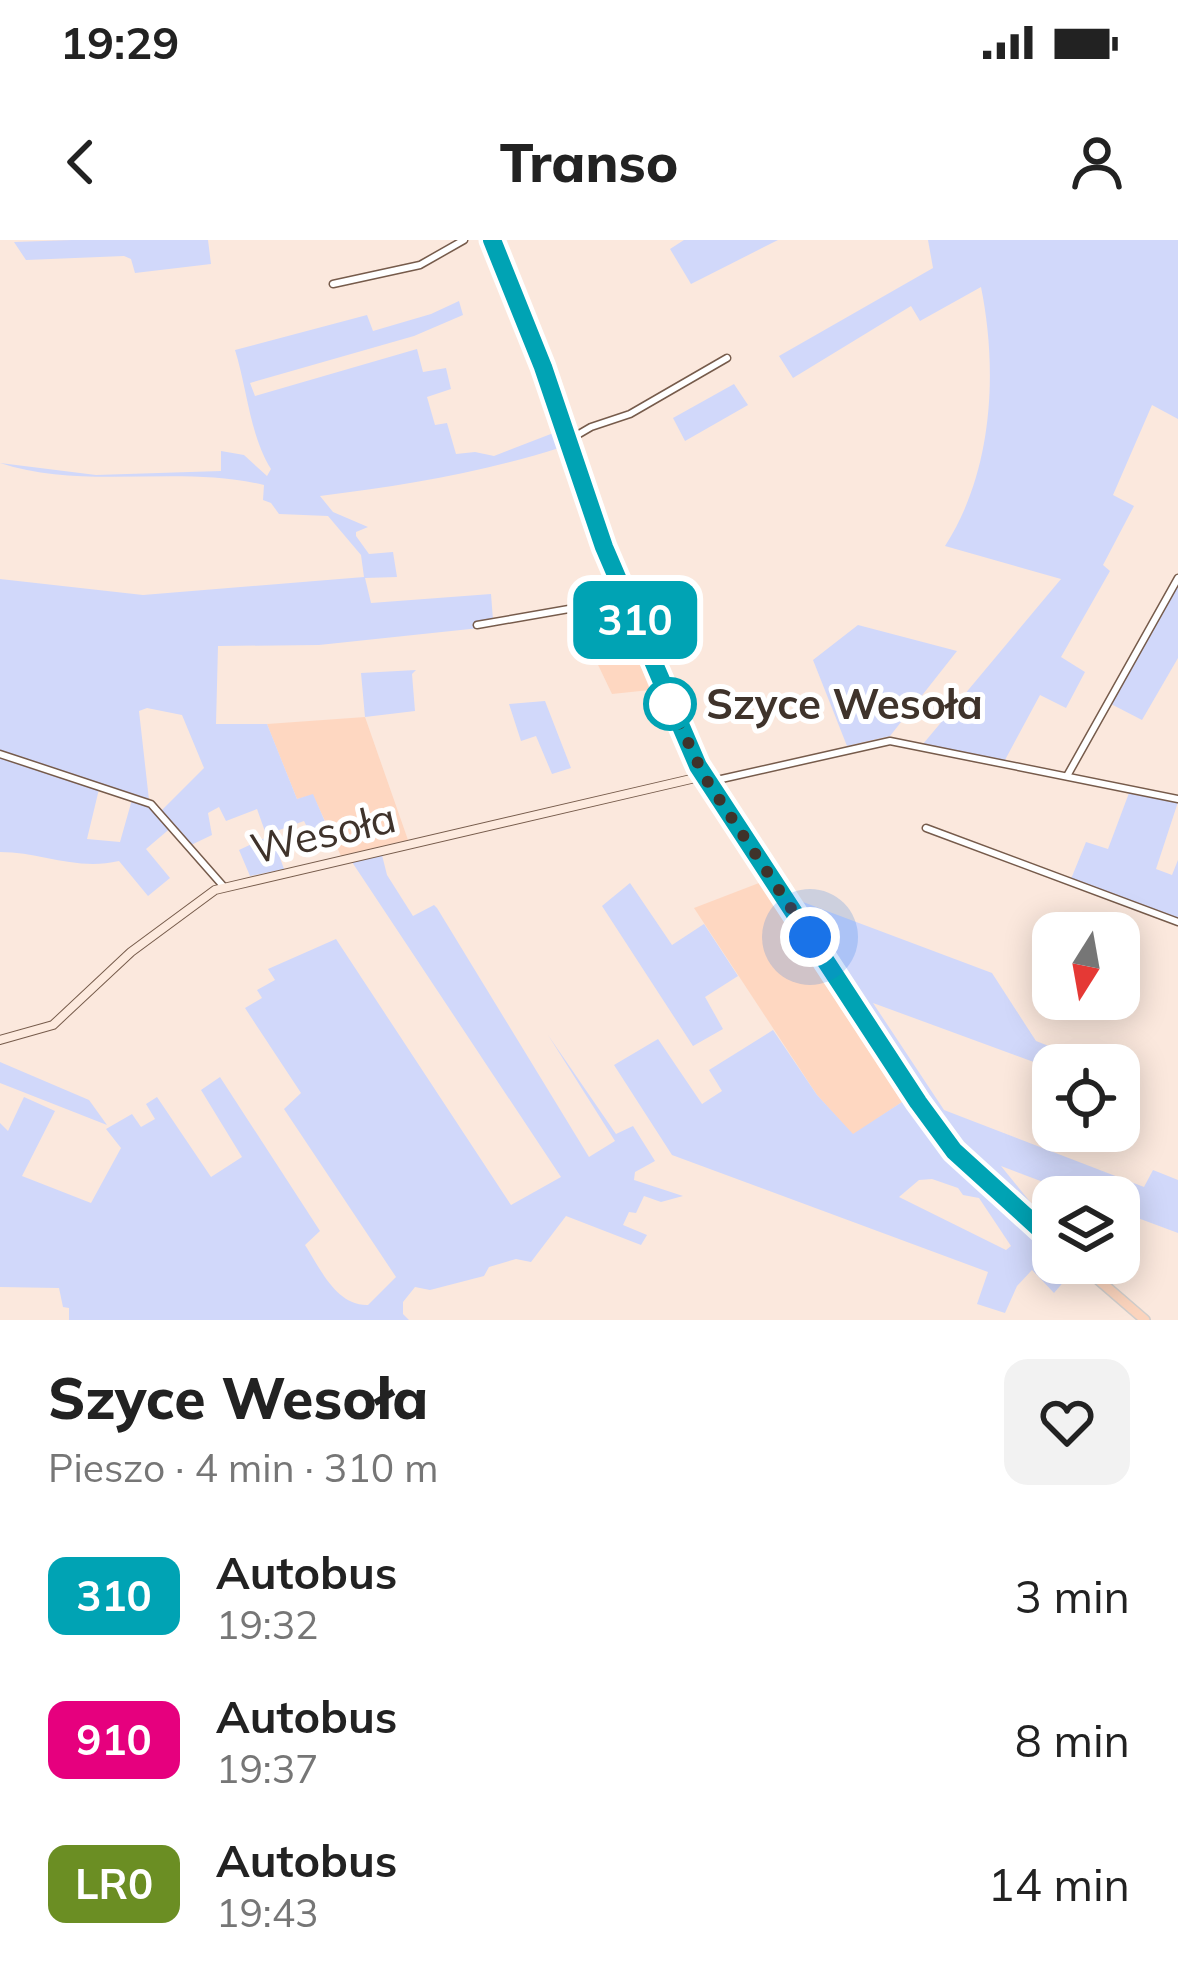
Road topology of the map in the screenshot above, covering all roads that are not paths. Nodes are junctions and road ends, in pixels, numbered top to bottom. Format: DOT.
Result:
graph roads {
  1 [pos="464,240"];
  2 [pos="492,240"];
  3 [pos="333,284"];
  4 [pos="728,358"];
  5 [pos="567,441"];
  6 [pos="1178,578"];
  7 [pos="626,598"];
  8 [pos="477,625"];
  9 [pos="0,754"];
  10 [pos="1067,776"];
  11 [pos="706,779"];
  12 [pos="1178,799"];
  13 [pos="926,828"];
  14 [pos="224,886"];
  15 [pos="1178,922"];
  16 [pos="0,1040"];
  17 [pos="1032,1222"];
  18 [pos="1103,1284"];
  19 [pos="1145,1320"];
  1 -- 3 [label="street"];
  2 -- 5 [label="main road"];
  4 -- 5 [label="street"];
  5 -- 7 [label="main road"];
  6 -- 10 [label="street"];
  7 -- 8 [label="street"];
  7 -- 11 [label="main road"];
  9 -- 14 [label="street"];
  10 -- 11 [label="street"];
  10 -- 12 [label="street"];
  11 -- 14 [label="street, Wesoła"];
  11 -- 17 [label="main road"];
  13 -- 15 [label="street"];
  14 -- 16 [label="street, Wesoła"];
  18 -- 19 [label="main road"];
}
